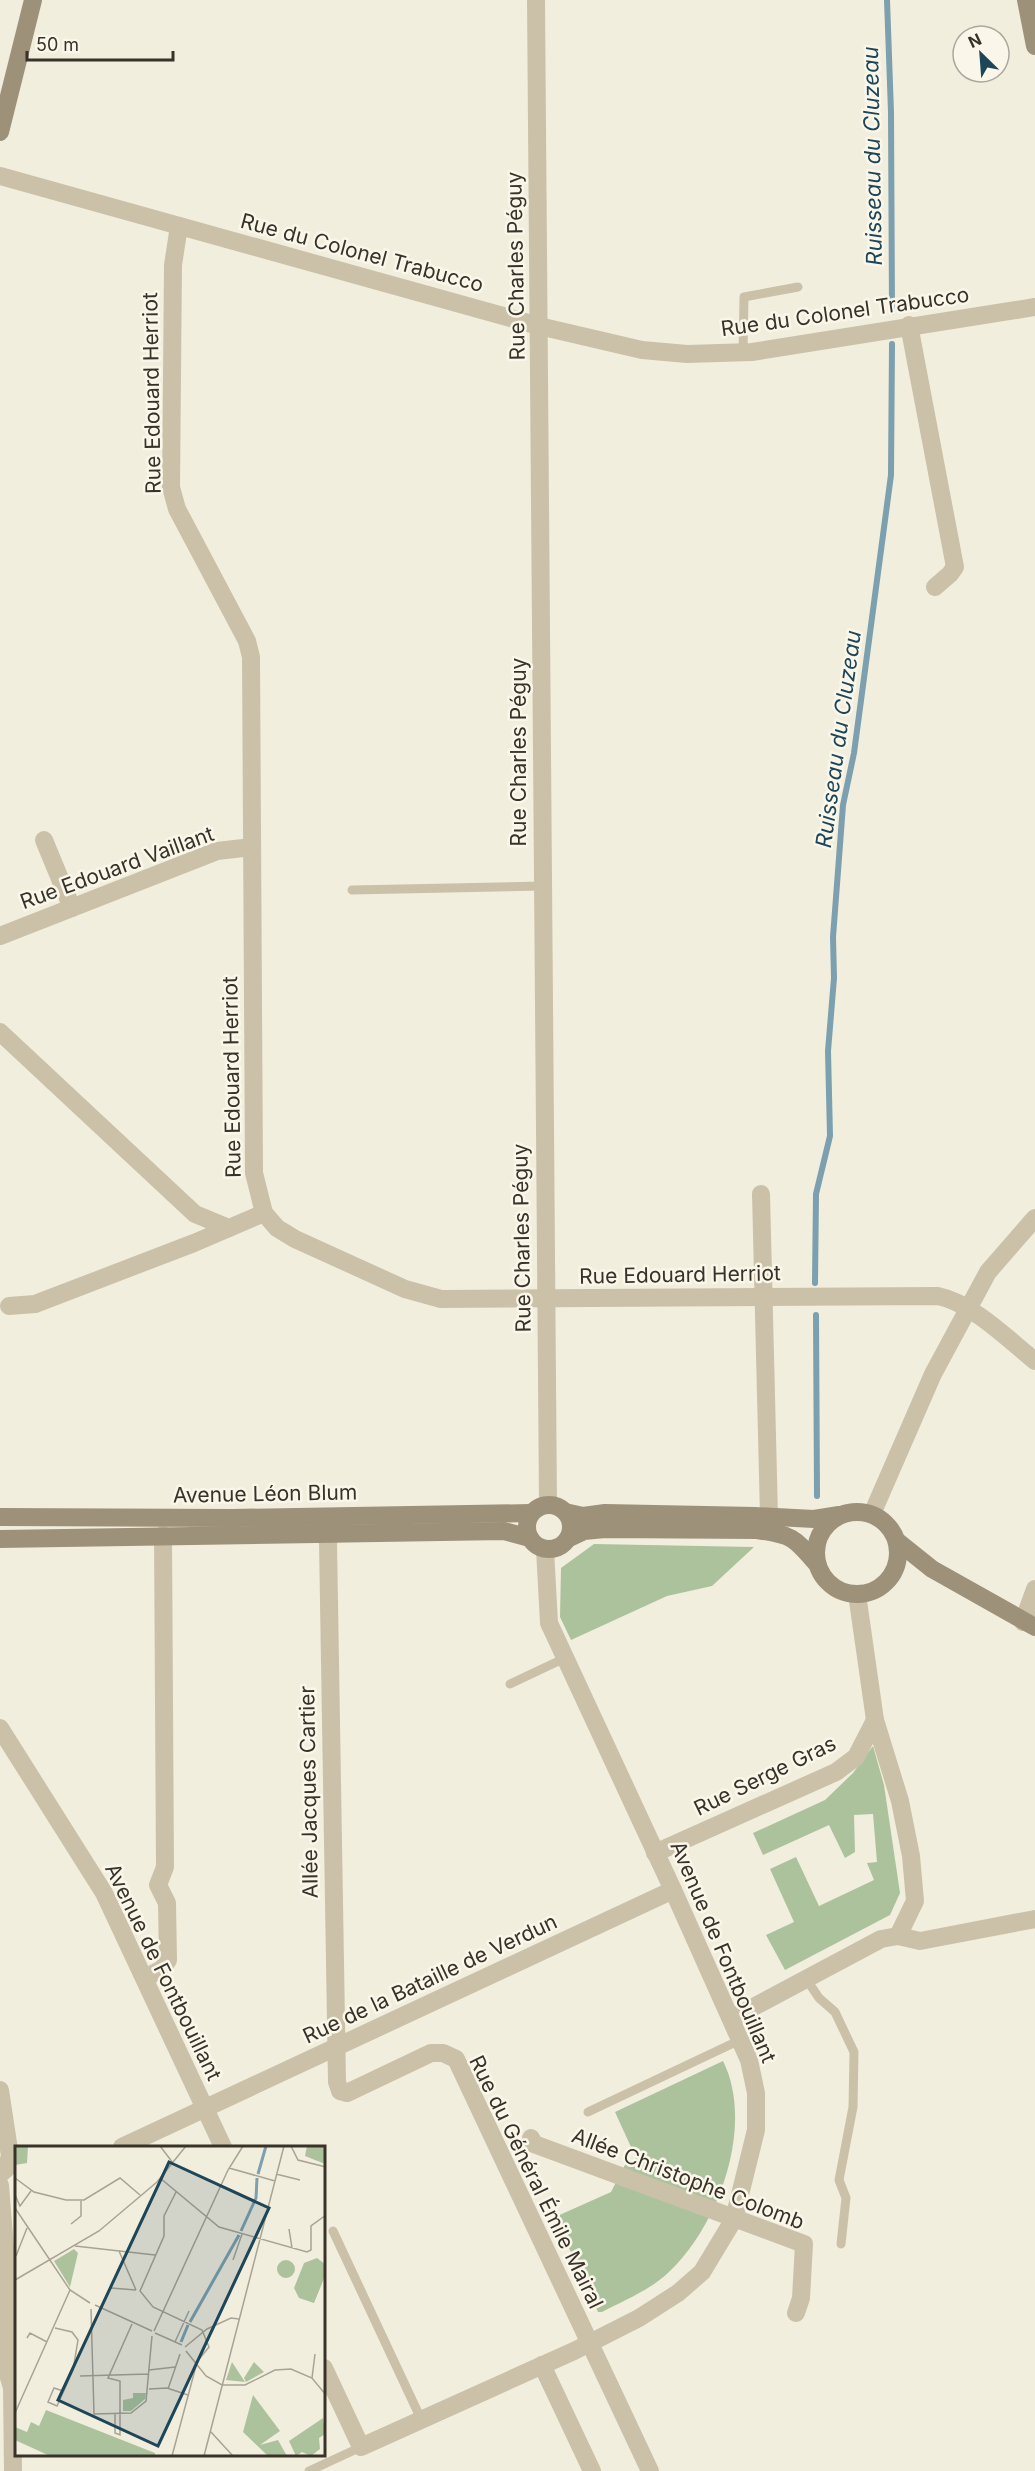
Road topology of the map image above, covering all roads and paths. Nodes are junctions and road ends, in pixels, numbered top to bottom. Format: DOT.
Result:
graph roads {
  1 [pos="33,0"];
  2 [pos="536,0"];
  3 [pos="1026,0"];
  4 [pos="1035,46"];
  5 [pos="0,132"];
  6 [pos="0,177"];
  7 [pos="179,226"];
  8 [pos="798,287"];
  9 [pos="1035,307"];
  10 [pos="909,325"];
  11 [pos="539,326"];
  12 [pos="743,352"];
  13 [pos="935,587"];
  14 [pos="44,840"];
  15 [pos="252,847"];
  16 [pos="542,886"];
  17 [pos="352,890"];
  18 [pos="72,908"];
  19 [pos="0,936"];
  20 [pos="0,1032"];
  21 [pos="761,1194"];
  22 [pos="264,1213"];
  23 [pos="195,1214"];
  24 [pos="1035,1218"];
  25 [pos="229,1228"];
  26 [pos="194,1243"];
  27 [pos="762,1295"];
  28 [pos="545,1300"];
  29 [pos="9,1306"];
  30 [pos="969,1310"];
  31 [pos="1035,1361"];
  32 [pos="539,1509"];
  33 [pos="566,1512"];
  34 [pos="872,1514"];
  35 [pos="839,1515"];
  36 [pos="769,1516"];
  37 [pos="0,1517"];
  38 [pos="331,1534"];
  39 [pos="163,1535"];
  40 [pos="530,1538"];
  41 [pos="569,1538"];
  42 [pos="0,1539"];
  43 [pos="897,1541"];
  44 [pos="546,1549"];
  45 [pos="816,1563"];
  46 [pos="932,1569"];
  47 [pos="890,1578"];
  48 [pos="1035,1589"];
  49 [pos="857,1594"];
  50 [pos="1029,1624"];
  51 [pos="565,1658"];
  52 [pos="510,1684"];
  53 [pos="874,1720"];
  54 [pos="0,1728"];
  55 [pos="655,1853"];
  56 [pos="673,1890"];
  57 [pos="1035,1919"];
  58 [pos="898,1936"];
  59 [pos="145,1978"];
  60 [pos="807,1980"];
  61 [pos="731,2019"];
  62 [pos="740,2040"];
  63 [pos="335,2049"];
  64 [pos="0,2090"];
  65 [pos="205,2109"];
  66 [pos="588,2112"];
  67 [pos="531,2138"];
  68 [pos="124,2146"];
  69 [pos="223,2146"];
  70 [pos="0,2174"];
  71 [pos="0,2185"];
  72 [pos="734,2219"];
  73 [pos="333,2231"];
  74 [pos="841,2244"];
  75 [pos="796,2313"];
  76 [pos="589,2343"];
  77 [pos="542,2366"];
  78 [pos="326,2372"];
  79 [pos="3,2376"];
  80 [pos="421,2419"];
  81 [pos="361,2447"];
  82 [pos="13,2471"];
  83 [pos="309,2471"];
  84 [pos="592,2471"];
  85 [pos="650,2471"];
  1 -- 5 [label="main road"];
  2 -- 11 [label="street, Rue Charles Péguy"];
  3 -- 4 [label="main road"];
  6 -- 7 [label="street, Rue du Colonel Trabucco"];
  7 -- 11 [label="street, Rue du Colonel Trabucco"];
  7 -- 15 [label="street, Rue Edouard Herriot"];
  8 -- 12 [label="lane"];
  9 -- 10 [label="street, Rue du Colonel Trabucco"];
  10 -- 12 [label="street, Rue du Colonel Trabucco"];
  10 -- 13 [label="street"];
  11 -- 12 [label="street, Rue du Colonel Trabucco"];
  11 -- 16 [label="street, Rue Charles Péguy"];
  14 -- 18 [label="street"];
  15 -- 18 [label="street, Rue Edouard Vaillant"];
  15 -- 22 [label="street, Rue Edouard Herriot"];
  16 -- 17 [label="lane"];
  16 -- 28 [label="street, Rue Charles Péguy"];
  18 -- 19 [label="street, Rue Edouard Vaillant"];
  20 -- 23 [label="street"];
  21 -- 27 [label="street"];
  22 -- 25 [label="street"];
  22 -- 28 [label="street, Rue Edouard Herriot"];
  23 -- 25 [label="street"];
  23 -- 26 [label="street"];
  24 -- 30 [label="street"];
  25 -- 26 [label="street"];
  26 -- 29 [label="street"];
  27 -- 28 [label="street, Rue Edouard Herriot"];
  27 -- 30 [label="street, Rue Edouard Herriot"];
  27 -- 36 [label="street"];
  28 -- 32 [label="street, Rue Charles Péguy"];
  30 -- 31 [label="street, Rue Edouard Herriot"];
  30 -- 34 [label="street"];
  32 -- 33 [label="main road, Avenue Léon Blum"];
  32 -- 37 [label="main road, Avenue Léon Blum"];
  32 -- 40 [label="main road"];
  33 -- 36 [label="main road, Avenue Léon Blum"];
  33 -- 41 [label="main road"];
  34 -- 35 [label="main road, Avenue Léon Blum"];
  34 -- 43 [label="main road"];
  35 -- 36 [label="main road, Avenue Léon Blum"];
  35 -- 45 [label="main road"];
  38 -- 39 [label="main road, Avenue Léon Blum"];
  38 -- 40 [label="main road, Avenue Léon Blum"];
  38 -- 63 [label="street, Allée Jacques Cartier"];
  39 -- 42 [label="main road, Avenue Léon Blum"];
  39 -- 59 [label="street"];
  40 -- 44 [label="main road, Avenue Léon Blum"];
  41 -- 44 [label="main road"];
  41 -- 45 [label="main road"];
  43 -- 46 [label="main road"];
  43 -- 47 [label="main road"];
  44 -- 51 [label="street, Avenue de Fontbouillant"];
  45 -- 49 [label="main road"];
  46 -- 47 [label="main road"];
  46 -- 50 [label="main road"];
  47 -- 49 [label="main road"];
  48 -- 50 [label="street"];
  49 -- 53 [label="street"];
  51 -- 52 [label="lane"];
  51 -- 55 [label="street, Avenue de Fontbouillant"];
  53 -- 55 [label="street, Rue Serge Gras"];
  53 -- 58 [label="street"];
  54 -- 59 [label="street, Avenue de Fontbouillant"];
  55 -- 56 [label="street, Avenue de Fontbouillant"];
  56 -- 61 [label="street, Avenue de Fontbouillant"];
  56 -- 63 [label="street, Rue de la Bataille de Verdun"];
  57 -- 58 [label="street"];
  58 -- 60 [label="street"];
  59 -- 65 [label="street, Avenue de Fontbouillant"];
  60 -- 61 [label="street"];
  60 -- 74 [label="lane"];
  61 -- 62 [label="street, Avenue de Fontbouillant"];
  62 -- 66 [label="lane"];
  62 -- 72 [label="street, Avenue de Fontbouillant"];
  63 -- 65 [label="street, Rue de la Bataille de Verdun"];
  63 -- 76 [label="street, Rue du Général Émile Mairal"];
  64 -- 70 [label="street"];
  65 -- 68 [label="street, Rue de la Bataille de Verdun"];
  65 -- 69 [label="street, Avenue de Fontbouillant"];
  67 -- 72 [label="street, Allée Christophe Colomb"];
  71 -- 79 [label="street"];
  72 -- 75 [label="street, Allée Christophe Colomb"];
  72 -- 76 [label="street, Avenue de Fontbouillant"];
  73 -- 80 [label="lane"];
  76 -- 77 [label="street, Avenue de Fontbouillant"];
  76 -- 85 [label="street"];
  77 -- 80 [label="street, Avenue de Fontbouillant"];
  77 -- 84 [label="street"];
  78 -- 81 [label="street"];
  79 -- 82 [label="street"];
  80 -- 81 [label="street, Avenue de Fontbouillant"];
  81 -- 83 [label="lane"];
}
